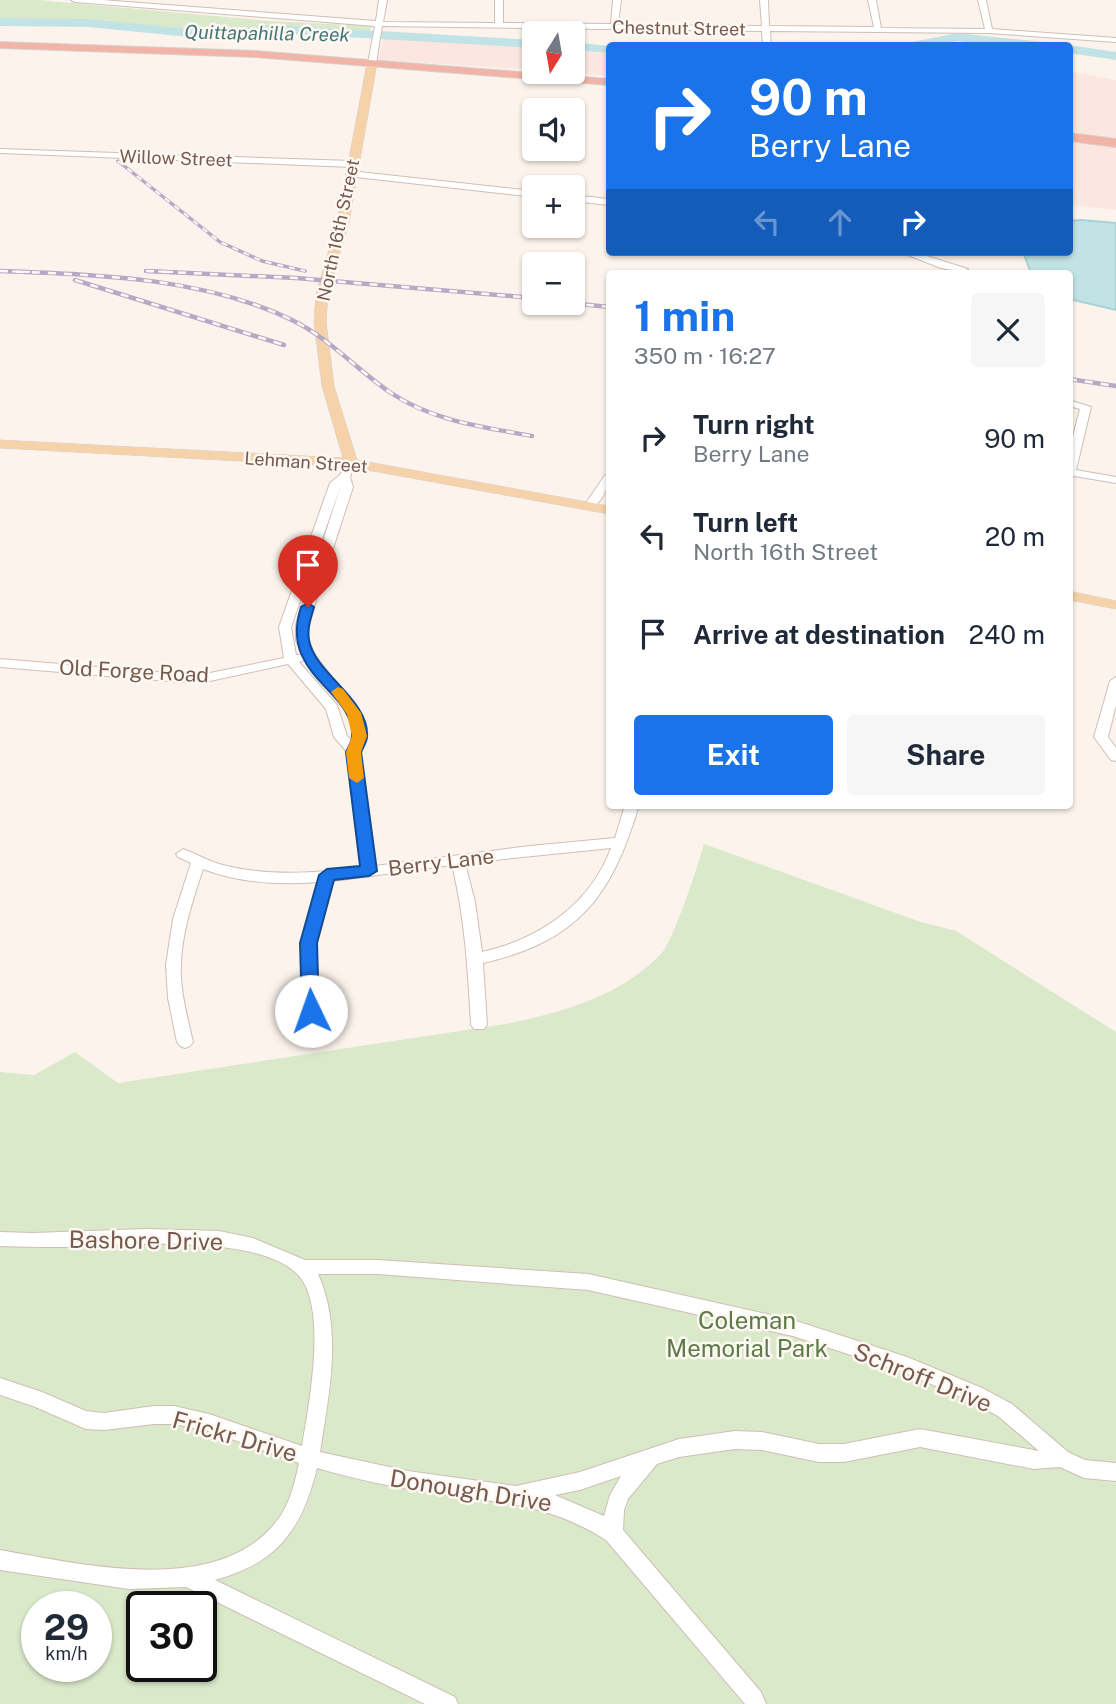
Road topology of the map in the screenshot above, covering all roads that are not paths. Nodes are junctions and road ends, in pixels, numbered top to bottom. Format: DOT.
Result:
graph roads {
  1 [pos="75,0"];
  2 [pos="383,0"];
  3 [pos="499,0"];
  4 [pos="617,0"];
  5 [pos="764,0"];
  6 [pos="873,0"];
  7 [pos="982,0"];
  8 [pos="499,26"];
  9 [pos="614,27"];
  10 [pos="764,29"];
  11 [pos="877,29"];
  12 [pos="379,30"];
  13 [pos="989,31"];
  14 [pos="1116,40"];
  15 [pos="766,42"];
  16 [pos="0,45"];
  17 [pos="372,63"];
  18 [pos="606,82"];
  19 [pos="1073,138"];
  20 [pos="1116,143"];
  21 [pos="0,151"];
  22 [pos="351,169"];
  23 [pos="522,192"];
  24 [pos="585,199"];
  25 [pos="606,202"];
  26 [pos="917,256"];
  27 [pos="963,269"];
  28 [pos="1073,404"];
  29 [pos="0,444"];
  30 [pos="1073,457"];
  31 [pos="351,463"];
  32 [pos="1073,474"];
  33 [pos="345,477"];
  34 [pos="1116,480"];
  35 [pos="606,482"];
  36 [pos="590,506"];
  37 [pos="606,509"];
  38 [pos="1073,596"];
  39 [pos="1116,605"];
  40 [pos="308,655"];
  41 [pos="291,660"];
  42 [pos="0,663"];
  43 [pos="1116,681"];
  44 [pos="354,752"];
  45 [pos="1116,758"];
  46 [pos="631,809"];
  47 [pos="620,843"];
  48 [pos="183,854"];
  49 [pos="457,859"];
  50 [pos="198,863"];
  51 [pos="369,871"];
  52 [pos="327,875"];
  53 [pos="475,959"];
  54 [pos="479,1025"];
  55 [pos="312,1028"];
  56 [pos="185,1042"];
  57 [pos="0,1239"];
  58 [pos="301,1267"];
  59 [pos="0,1386"];
  60 [pos="310,1458"];
  61 [pos="652,1458"];
  62 [pos="1061,1458"];
  63 [pos="1116,1472"];
  64 [pos="514,1493"];
  65 [pos="612,1533"];
  66 [pos="0,1560"];
  67 [pos="191,1579"];
  68 [pos="448,1704"];
  69 [pos="755,1704"];
  1 -- 12 [label="street, Chestnut Street"];
  2 -- 12 [label="street"];
  3 -- 8 [label="street"];
  4 -- 9 [label="street"];
  5 -- 10 [label="street"];
  6 -- 11 [label="street"];
  7 -- 13 [label="street"];
  8 -- 9 [label="street, Chestnut Street"];
  8 -- 12 [label="street, Chestnut Street"];
  9 -- 10 [label="street, Chestnut Street"];
  10 -- 11 [label="street, Chestnut Street"];
  10 -- 15 [label="street"];
  11 -- 13 [label="street, Chestnut Street"];
  12 -- 17 [label="street"];
  13 -- 14 [label="street, Chestnut Street"];
  16 -- 17 [label="highway"];
  17 -- 18 [label="highway"];
  17 -- 22 [label="main road, North 16th Street"];
  19 -- 20 [label="highway"];
  21 -- 22 [label="street, Willow Street"];
  22 -- 23 [label="street, Willow Street"];
  22 -- 31 [label="main road, North 16th Street"];
  24 -- 25 [label="street"];
  26 -- 27 [label="street"];
  28 -- 30 [label="street"];
  29 -- 31 [label="main road, Lehman Street"];
  31 -- 33 [label="street"];
  31 -- 36 [label="main road, Lehman Street"];
  32 -- 34 [label="street"];
  33 -- 40 [label="street"];
  33 -- 41 [label="street"];
  35 -- 36 [label="street"];
  36 -- 37 [label="main road, Lehman Street"];
  38 -- 39 [label="main road"];
  40 -- 41 [label="street, Old Forge Road"];
  40 -- 44 [label="street"];
  41 -- 42 [label="street, Old Forge Road"];
  41 -- 44 [label="street"];
  43 -- 45 [label="street"];
  44 -- 51 [label="street"];
  46 -- 47 [label="street"];
  47 -- 49 [label="street, Berry Lane"];
  47 -- 53 [label="street"];
  48 -- 50 [label="street, Berry Lane"];
  49 -- 51 [label="street, Berry Lane"];
  49 -- 53 [label="street"];
  50 -- 52 [label="street, Berry Lane"];
  50 -- 56 [label="street"];
  51 -- 52 [label="street, Berry Lane"];
  52 -- 55 [label="street"];
  53 -- 54 [label="street"];
  57 -- 58 [label="street, Bashore Drive"];
  58 -- 60 [label="street"];
  58 -- 62 [label="street, Schroff Drive"];
  59 -- 60 [label="street, Frickr Drive"];
  60 -- 64 [label="street, Donough Drive"];
  60 -- 67 [label="street"];
  61 -- 62 [label="street"];
  61 -- 64 [label="street"];
  61 -- 65 [label="street"];
  62 -- 63 [label="street"];
  64 -- 65 [label="street, Donough Drive"];
  65 -- 69 [label="street, Donough Drive"];
  66 -- 67 [label="street"];
  67 -- 68 [label="street"];
}
